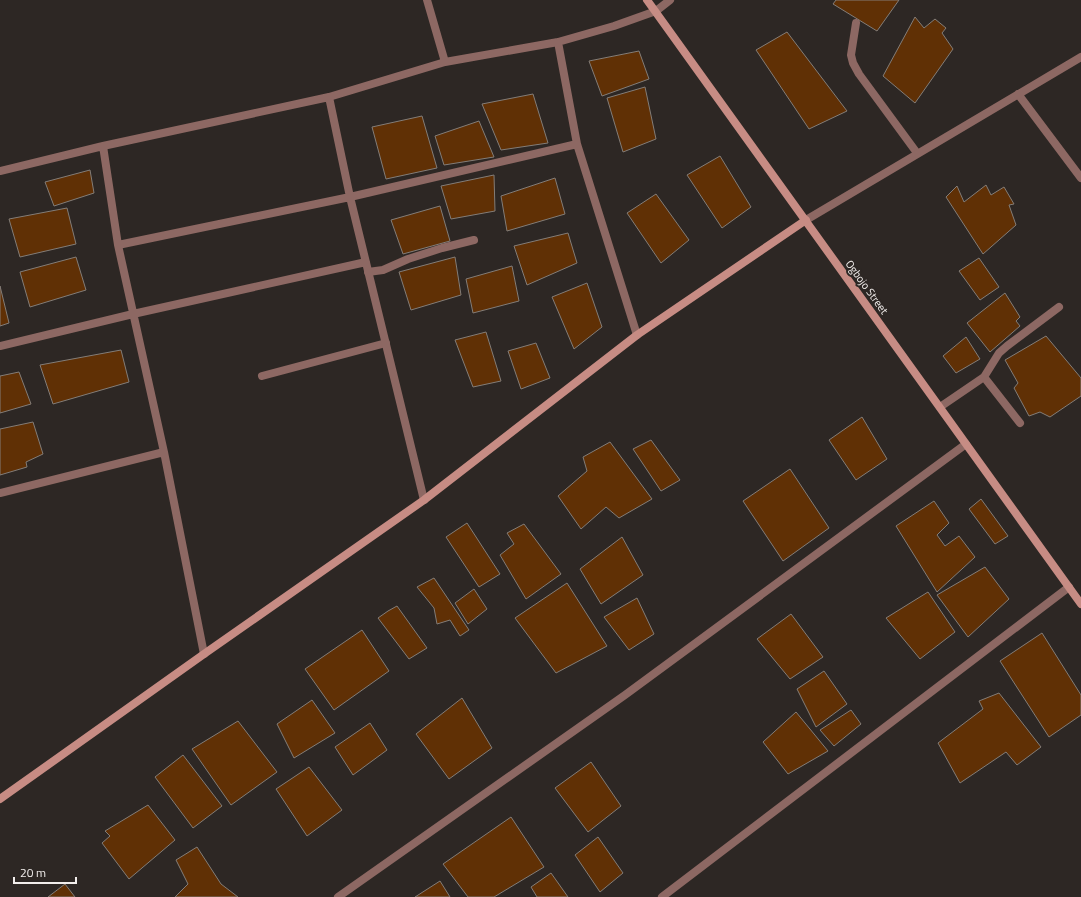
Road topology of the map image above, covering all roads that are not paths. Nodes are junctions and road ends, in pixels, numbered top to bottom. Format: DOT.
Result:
graph roads {
  1 [pos="426,0"];
  2 [pos="647,0"];
  3 [pos="670,0"];
  4 [pos="656,11"];
  5 [pos="856,23"];
  6 [pos="558,42"];
  7 [pos="1081,57"];
  8 [pos="445,62"];
  9 [pos="1018,94"];
  10 [pos="329,97"];
  11 [pos="577,144"];
  12 [pos="103,146"];
  13 [pos="917,153"];
  14 [pos="0,171"];
  15 [pos="1081,178"];
  16 [pos="350,197"];
  17 [pos="806,220"];
  18 [pos="474,240"];
  19 [pos="118,245"];
  20 [pos="366,262"];
  21 [pos="368,272"];
  22 [pos="1059,307"];
  23 [pos="133,314"];
  24 [pos="637,335"];
  25 [pos="386,343"];
  26 [pos="0,346"];
  27 [pos="262,376"];
  28 [pos="984,377"];
  29 [pos="940,407"];
  30 [pos="1020,423"];
  31 [pos="966,444"];
  32 [pos="164,452"];
  33 [pos="0,493"];
  34 [pos="424,500"];
  35 [pos="1069,587"];
  36 [pos="1081,604"];
  37 [pos="204,654"];
  38 [pos="0,799"];
  39 [pos="338,897"];
  40 [pos="662,897"];
  1 -- 8 [label="street"];
  2 -- 4 [label="street, Ogbojo Street"];
  3 -- 4 [label="street"];
  4 -- 6 [label="street"];
  4 -- 17 [label="street, Ogbojo Street"];
  5 -- 13 [label="street"];
  6 -- 8 [label="street"];
  6 -- 11 [label="street"];
  7 -- 9 [label="street"];
  8 -- 10 [label="street"];
  9 -- 13 [label="street"];
  9 -- 15 [label="street"];
  10 -- 12 [label="street"];
  10 -- 16 [label="street"];
  11 -- 16 [label="street"];
  11 -- 24 [label="street"];
  12 -- 14 [label="street"];
  12 -- 19 [label="street"];
  13 -- 17 [label="street"];
  16 -- 19 [label="street"];
  16 -- 20 [label="street"];
  17 -- 24 [label="street"];
  17 -- 29 [label="street, Ogbojo Street"];
  18 -- 21 [label="street"];
  19 -- 23 [label="street"];
  20 -- 21 [label="street"];
  20 -- 23 [label="street"];
  21 -- 25 [label="street"];
  22 -- 28 [label="street"];
  23 -- 26 [label="street"];
  23 -- 32 [label="street"];
  24 -- 34 [label="street"];
  25 -- 27 [label="street"];
  25 -- 34 [label="street"];
  28 -- 29 [label="street"];
  28 -- 30 [label="street"];
  29 -- 31 [label="street, Ogbojo Street"];
  31 -- 35 [label="street, Ogbojo Street"];
  31 -- 39 [label="street"];
  32 -- 33 [label="street"];
  32 -- 37 [label="street"];
  34 -- 37 [label="street"];
  35 -- 36 [label="street, Ogbojo Street"];
  35 -- 40 [label="street"];
  37 -- 38 [label="street"];
}
